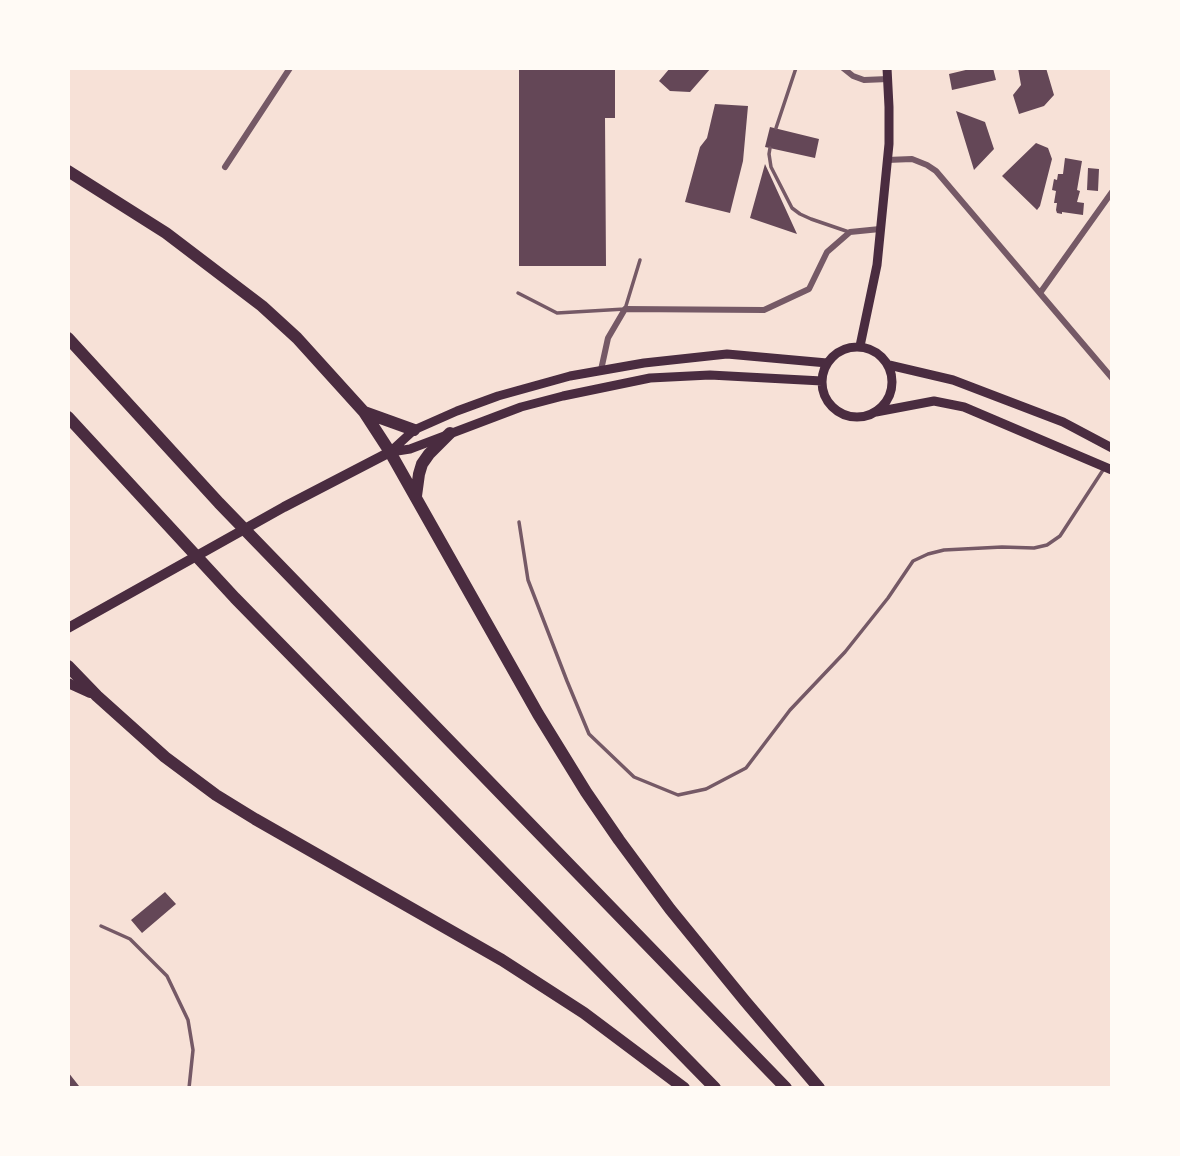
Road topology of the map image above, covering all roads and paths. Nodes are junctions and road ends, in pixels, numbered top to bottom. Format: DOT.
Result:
graph roads {
  1 [pos="289,68"];
  2 [pos="796,68"];
  3 [pos="843,68"];
  4 [pos="887,68"];
  5 [pos="888,79"];
  6 [pos="776,128"];
  7 [pos="770,148"];
  8 [pos="887,160"];
  9 [pos="225,167"];
  10 [pos="68,171"];
  11 [pos="1112,192"];
  12 [pos="880,229"];
  13 [pos="850,232"];
  14 [pos="640,260"];
  15 [pos="518,293"];
  16 [pos="1040,293"];
  17 [pos="625,309"];
  18 [pos="68,338"];
  19 [pos="860,346"];
  20 [pos="827,363"];
  21 [pos="889,365"];
  22 [pos="601,370"];
  23 [pos="1112,378"];
  24 [pos="822,382"];
  25 [pos="364,412"];
  26 [pos="876,412"];
  27 [pos="68,417"];
  28 [pos="414,430"];
  29 [pos="450,433"];
  30 [pos="1112,448"];
  31 [pos="390,452"];
  32 [pos="1108,468"];
  33 [pos="416,496"];
  34 [pos="519,522"];
  35 [pos="68,628"];
  36 [pos="68,666"];
  37 [pos="68,682"];
  38 [pos="97,696"];
  39 [pos="101,926"];
  40 [pos="189,1088"];
  41 [pos="684,1088"];
  42 [pos="715,1088"];
  43 [pos="786,1088"];
  44 [pos="819,1088"];
  1 -- 9 [label="street"];
  2 -- 6 [label="lane"];
  3 -- 5 [label="street"];
  4 -- 5 [label="main road"];
  5 -- 8 [label="main road"];
  7 -- 13 [label="lane"];
  8 -- 12 [label="main road"];
  8 -- 16 [label="street"];
  10 -- 25 [label="highway"];
  11 -- 16 [label="street"];
  12 -- 13 [label="street"];
  12 -- 19 [label="main road"];
  13 -- 17 [label="street"];
  14 -- 17 [label="lane"];
  15 -- 17 [label="lane"];
  16 -- 23 [label="street"];
  17 -- 22 [label="street"];
  18 -- 43 [label="highway"];
  19 -- 20 [label="main road"];
  19 -- 21 [label="main road"];
  20 -- 22 [label="main road"];
  20 -- 24 [label="main road"];
  21 -- 26 [label="main road"];
  21 -- 30 [label="main road"];
  22 -- 28 [label="main road"];
  24 -- 26 [label="main road"];
  24 -- 29 [label="main road"];
  25 -- 28 [label="highway"];
  25 -- 31 [label="highway"];
  26 -- 32 [label="main road"];
  27 -- 42 [label="highway"];
  28 -- 31 [label="main road"];
  29 -- 31 [label="main road"];
  29 -- 33 [label="highway"];
  31 -- 33 [label="highway"];
  31 -- 35 [label="main road"];
  32 -- 34 [label="lane"];
  33 -- 44 [label="highway"];
  36 -- 38 [label="highway"];
  37 -- 38 [label="main road"];
  38 -- 41 [label="highway"];
  39 -- 40 [label="lane"];
}
